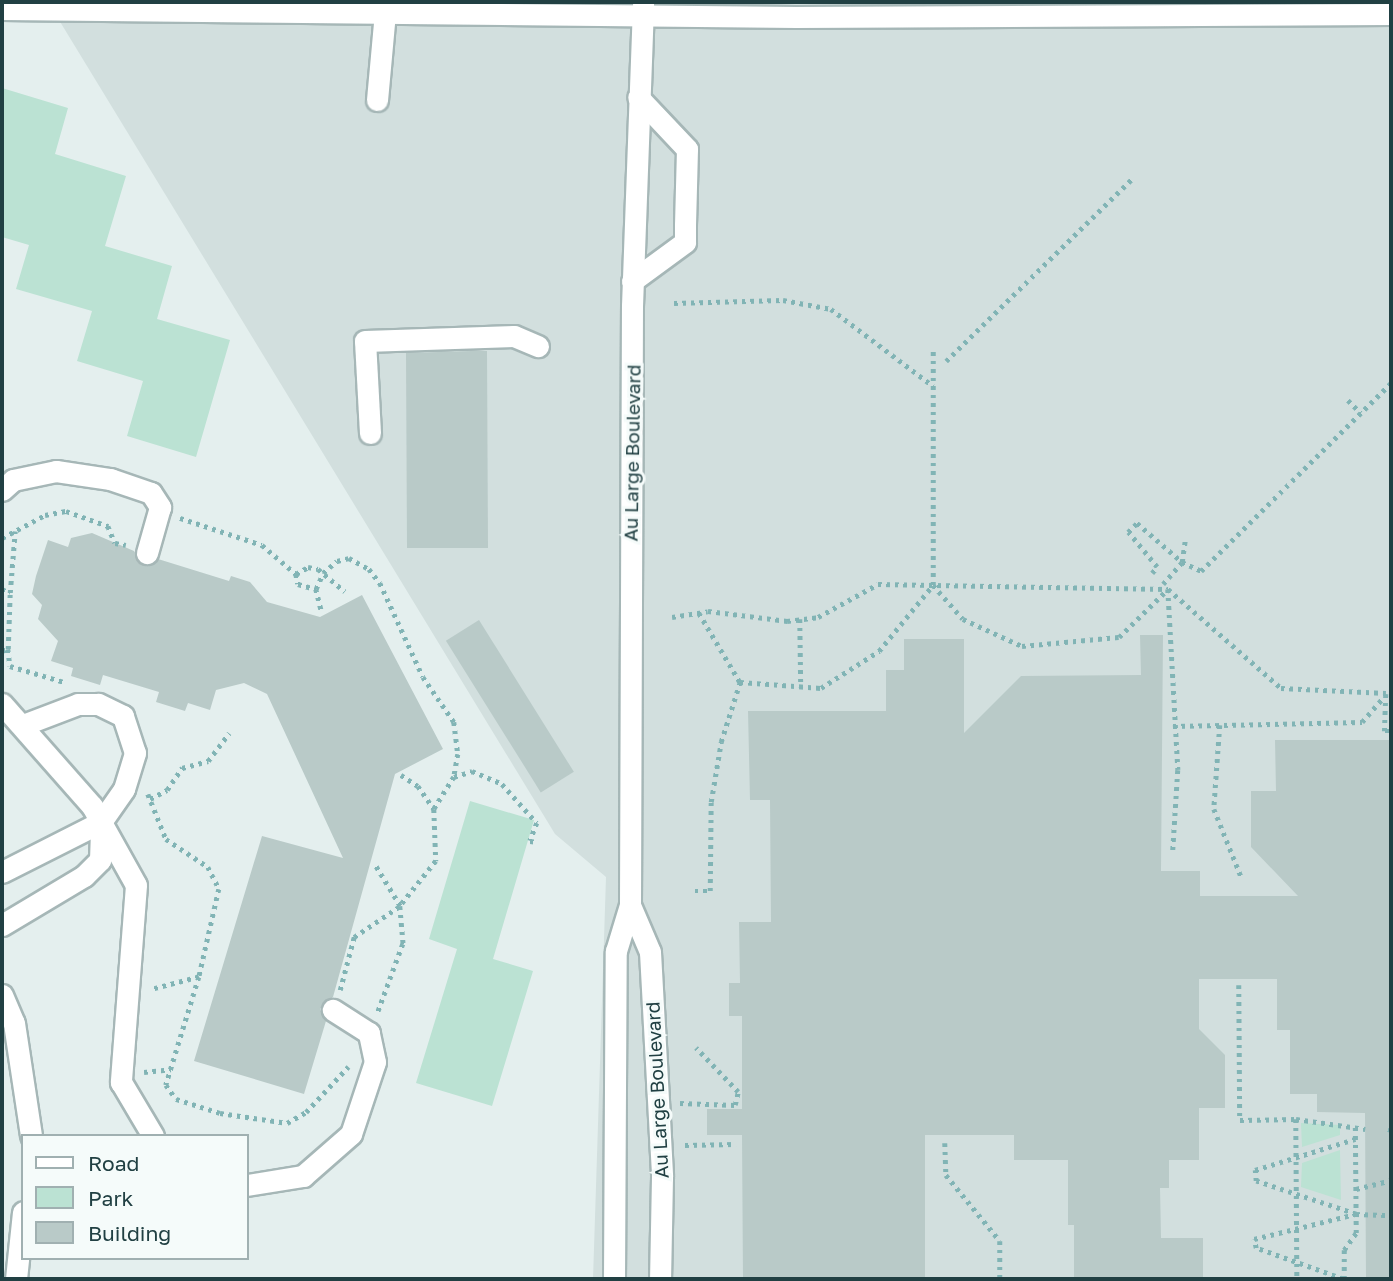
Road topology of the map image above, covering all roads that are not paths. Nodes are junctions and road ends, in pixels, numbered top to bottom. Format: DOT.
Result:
graph roads {
  1 [pos="386,7"];
  2 [pos="2,9"];
  3 [pos="642,9"];
  4 [pos="1391,14"];
  5 [pos="638,97"];
  6 [pos="377,100"];
  7 [pos="632,281"];
  8 [pos="538,346"];
  9 [pos="370,433"];
  10 [pos="2,490"];
  11 [pos="147,551"];
  12 [pos="2,704"];
  13 [pos="23,724"];
  14 [pos="100,822"];
  15 [pos="2,872"];
  16 [pos="630,905"];
  17 [pos="2,925"];
  18 [pos="2,995"];
  19 [pos="336,1002"];
  20 [pos="31,1134"];
  21 [pos="152,1134"];
  22 [pos="248,1185"];
  23 [pos="21,1231"];
  24 [pos="16,1279"];
  25 [pos="614,1279"];
  26 [pos="660,1279"];
  1 -- 2 [label="street"];
  1 -- 3 [label="street"];
  1 -- 6 [label="street"];
  3 -- 4 [label="street"];
  3 -- 5 [label="street, Au Large Boulevard"];
  5 -- 7 [label="street, Au Large Boulevard"];
  5 -- 7 [label="street"];
  7 -- 16 [label="street, Au Large Boulevard"];
  8 -- 9 [label="street"];
  10 -- 11 [label="street"];
  12 -- 13 [label="street"];
  13 -- 14 [label="street"];
  13 -- 14 [label="street"];
  14 -- 15 [label="street"];
  14 -- 17 [label="street"];
  14 -- 21 [label="street"];
  16 -- 25 [label="street, Au Large Boulevard"];
  16 -- 26 [label="street, Au Large Boulevard"];
  18 -- 20 [label="street"];
  19 -- 22 [label="street"];
  23 -- 24 [label="street"];
}
